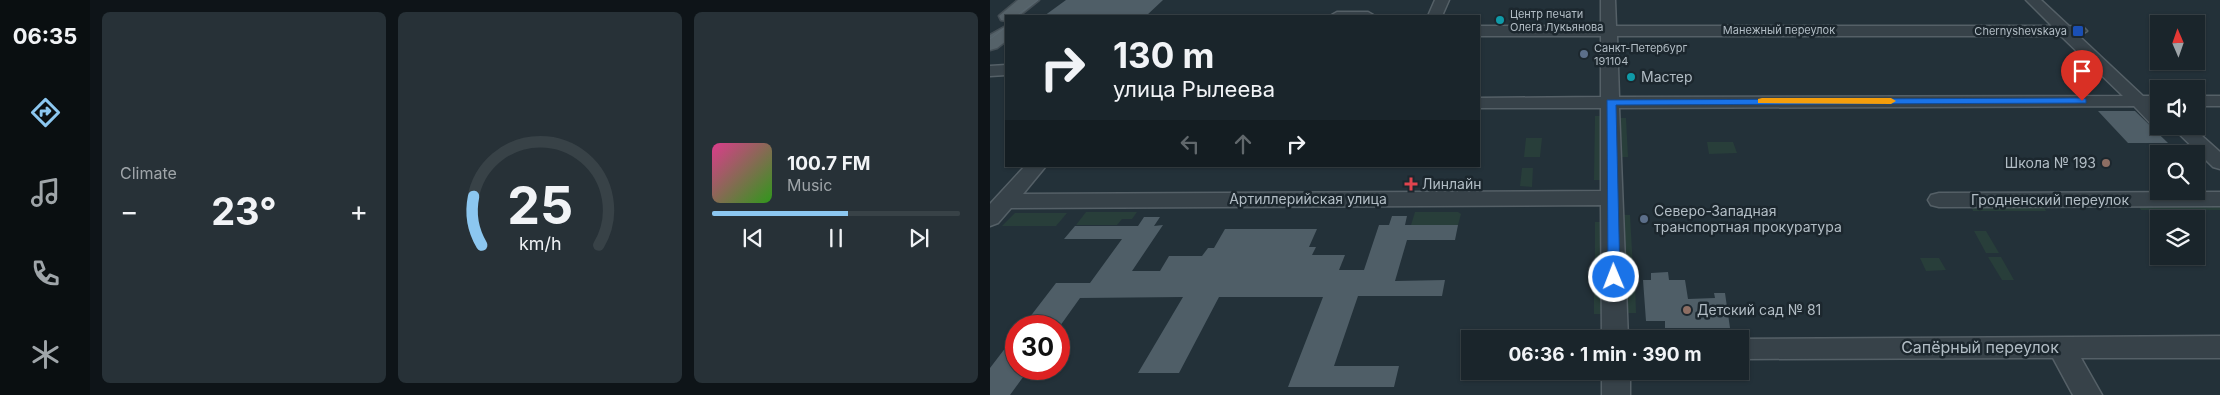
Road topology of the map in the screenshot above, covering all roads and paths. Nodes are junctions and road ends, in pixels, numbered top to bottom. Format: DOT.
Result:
graph roads {
  1 [pos="1030,0"];
  2 [pos="1049,0"];
  3 [pos="1442,0"];
  4 [pos="1608,0"];
  5 [pos="2033,0"];
  6 [pos="2046,0"];
  7 [pos="1010,15"];
  8 [pos="1028,15"];
  9 [pos="1435,15"];
  10 [pos="1005,18"];
  11 [pos="990,29"];
  12 [pos="1480,30"];
  13 [pos="1609,30"];
  14 [pos="2072,31"];
  15 [pos="1005,33"];
  16 [pos="990,44"];
  17 [pos="1005,70"];
  18 [pos="990,71"];
  19 [pos="2150,100"];
  20 [pos="2220,100"];
  21 [pos="2205,101"];
  22 [pos="1611,102"];
  23 [pos="2150,102"];
  24 [pos="1480,103"];
  25 [pos="2173,135"];
  26 [pos="2189,135"];
  27 [pos="2184,145"];
  28 [pos="2220,164"];
  29 [pos="2205,166"];
  30 [pos="1035,167"];
  31 [pos="2220,180"];
  32 [pos="1613,198"];
  33 [pos="1939,200"];
  34 [pos="2220,200"];
  35 [pos="1004,201"];
  36 [pos="990,218"];
  37 [pos="1615,330"];
  38 [pos="2060,347"];
  39 [pos="2220,347"];
  40 [pos="1749,348"];
  41 [pos="1616,380"];
  42 [pos="1616,395"];
  43 [pos="2088,395"];
  1 -- 7 [label="main road"];
  2 -- 8 [label="main road"];
  3 -- 9 [label="street"];
  4 -- 13 [label="street"];
  5 -- 14 [label="street"];
  6 -- 14 [label="street"];
  10 -- 11 [label="main road"];
  12 -- 13 [label="street, Манежный переулок"];
  13 -- 14 [label="street, Манежный переулок"];
  13 -- 22 [label="street"];
  14 -- 19 [label="street"];
  15 -- 16 [label="main road"];
  17 -- 18 [label="street"];
  20 -- 21 [label="street"];
  22 -- 23 [label="street"];
  22 -- 24 [label="street"];
  22 -- 32 [label="street"];
  25 -- 27 [label="street"];
  26 -- 28 [label="street"];
  29 -- 31 [label="street"];
  30 -- 35 [label="street"];
  32 -- 35 [label="street, Артиллерийская улица"];
  32 -- 37 [label="street"];
  33 -- 34 [label="street, Гродненский переулок"];
  35 -- 36 [label="street"];
  38 -- 39 [label="street, Сапёрный переулок"];
  38 -- 40 [label="street, Сапёрный переулок"];
  38 -- 43 [label="street"];
  41 -- 42 [label="street"];
}
